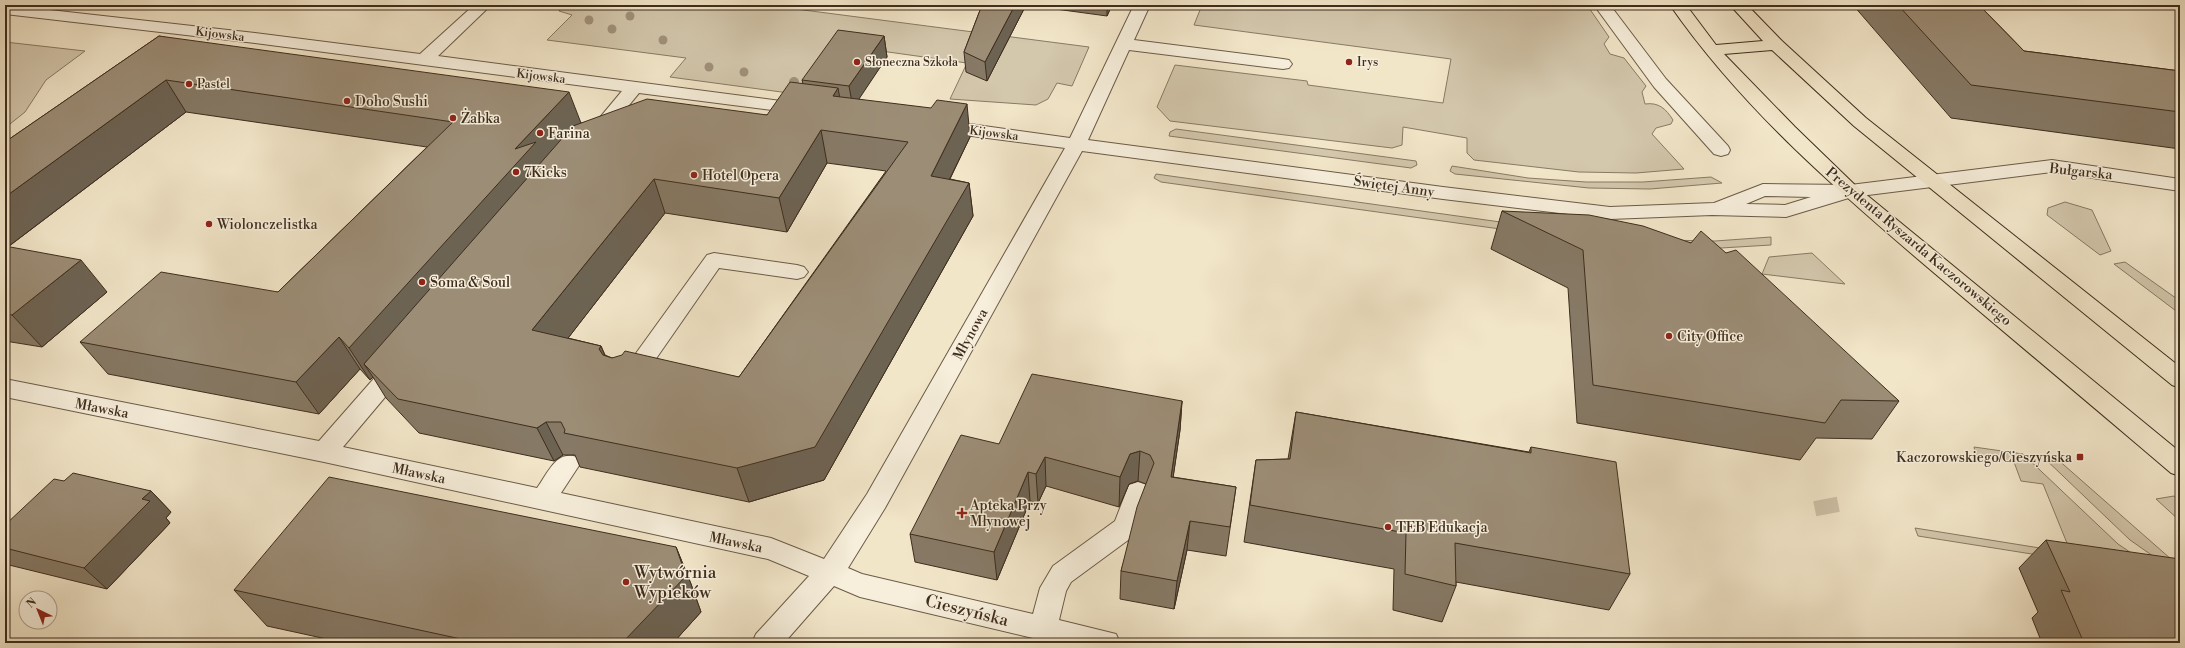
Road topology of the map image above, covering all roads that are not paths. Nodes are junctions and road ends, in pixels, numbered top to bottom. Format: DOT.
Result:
graph roads {
  1 [pos="483,5"];
  2 [pos="1142,5"];
  3 [pos="1602,5"];
  4 [pos="1678,5"];
  5 [pos="1738,5"];
  6 [pos="5,9"];
  7 [pos="1122,44"];
  8 [pos="1776,45"];
  9 [pos="1711,50"];
  10 [pos="423,61"];
  11 [pos="1283,64"];
  12 [pos="634,88"];
  13 [pos="822,112"];
  14 [pos="924,124"];
  15 [pos="1077,143"];
  16 [pos="585,146"];
  17 [pos="1721,150"];
  18 [pos="1934,182"];
  19 [pos="2180,185"];
  20 [pos="1850,191"];
  21 [pos="797,272"];
  22 [pos="411,350"];
  23 [pos="2180,379"];
  24 [pos="627,382"];
  25 [pos="5,388"];
  26 [pos="324,452"];
  27 [pos="568,464"];
  28 [pos="2180,466"];
  29 [pos="1138,492"];
  30 [pos="543,500"];
  31 [pos="829,573"];
  32 [pos="1043,628"];
  33 [pos="766,643"];
  34 [pos="1106,643"];
  1 -- 10 [label="street"];
  2 -- 7 [label="street, Młynowa"];
  3 -- 17 [label="street"];
  4 -- 9 [label="main road, Prezydenta Ryszarda Kaczorowskiego"];
  5 -- 8 [label="main road"];
  6 -- 10 [label="street, Kijowska"];
  7 -- 11 [label="street"];
  7 -- 15 [label="street, Młynowa"];
  8 -- 9 [label="main road"];
  8 -- 18 [label="main road"];
  9 -- 20 [label="main road, Prezydenta Ryszarda Kaczorowskiego"];
  10 -- 12 [label="street, Kijowska"];
  12 -- 13 [label="street, Kijowska"];
  12 -- 16 [label="street"];
  14 -- 15 [label="street, Kijowska"];
  15 -- 20 [label="street, Świętej Anny"];
  15 -- 31 [label="street, Młynowa"];
  18 -- 19 [label="street, Bułgarska"];
  18 -- 20 [label="street, Świętej Anny"];
  18 -- 23 [label="main road"];
  20 -- 28 [label="main road, Prezydenta Ryszarda Kaczorowskiego"];
  21 -- 24 [label="street"];
  22 -- 26 [label="street"];
  25 -- 26 [label="street, Mławska"];
  26 -- 30 [label="street, Mławska"];
  27 -- 30 [label="street"];
  29 -- 32 [label="street"];
  30 -- 31 [label="street, Mławska"];
  31 -- 32 [label="street, Cieszyńska"];
  31 -- 33 [label="street, Młynowa"];
  32 -- 34 [label="street, Cieszyńska"];
}
